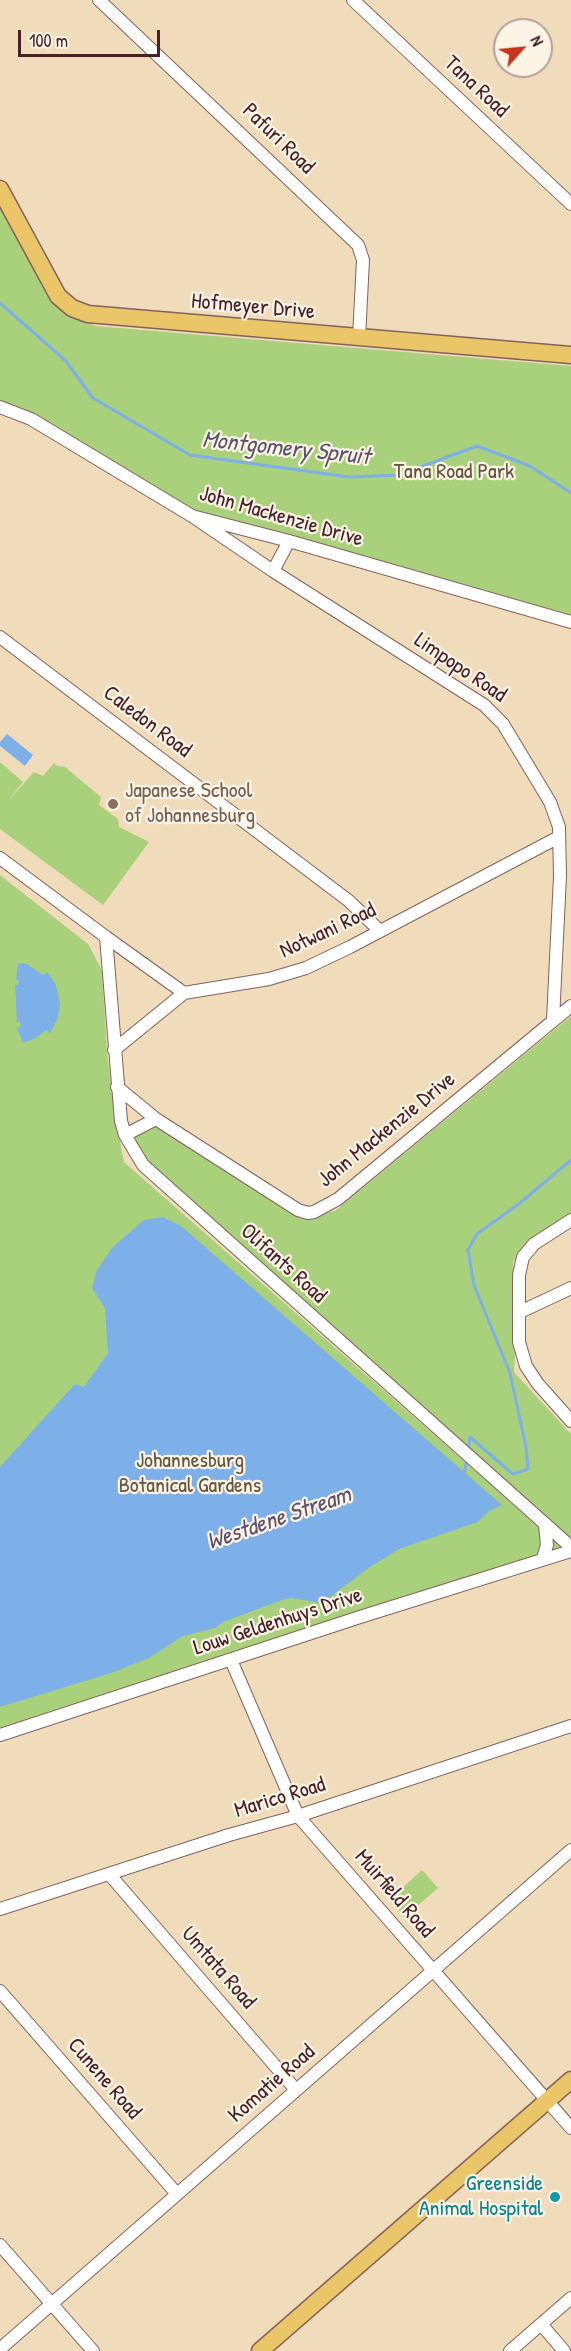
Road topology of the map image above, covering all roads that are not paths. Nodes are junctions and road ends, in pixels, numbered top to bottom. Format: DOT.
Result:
graph roads {
  1 [pos="99,0"];
  2 [pos="353,0"];
  3 [pos="0,189"];
  4 [pos="571,204"];
  5 [pos="359,338"];
  6 [pos="571,355"];
  7 [pos="0,407"];
  8 [pos="192,516"];
  9 [pos="289,541"];
  10 [pos="273,570"];
  11 [pos="571,622"];
  12 [pos="0,637"];
  13 [pos="559,837"];
  14 [pos="0,858"];
  15 [pos="380,931"];
  16 [pos="106,938"];
  17 [pos="184,993"];
  18 [pos="571,1006"];
  19 [pos="553,1020"];
  20 [pos="114,1050"];
  21 [pos="117,1087"];
  22 [pos="156,1119"];
  23 [pos="125,1135"];
  24 [pos="571,1220"];
  25 [pos="571,1288"];
  26 [pos="519,1312"];
  27 [pos="571,1421"];
  28 [pos="545,1526"];
  29 [pos="571,1549"];
  30 [pos="543,1558"];
  31 [pos="231,1660"];
  32 [pos="571,1725"];
  33 [pos="0,1735"];
  34 [pos="298,1816"];
  35 [pos="571,1850"];
  36 [pos="110,1874"];
  37 [pos="0,1909"];
  38 [pos="434,1971"];
  39 [pos="0,1991"];
  40 [pos="571,2080"];
  41 [pos="296,2090"];
  42 [pos="548,2101"];
  43 [pos="571,2128"];
  44 [pos="177,2194"];
  45 [pos="0,2245"];
  46 [pos="571,2298"];
  47 [pos="52,2304"];
  48 [pos="541,2324"];
  49 [pos="0,2349"];
  50 [pos="93,2351"];
  51 [pos="260,2351"];
  52 [pos="510,2351"];
  53 [pos="564,2351"];
  1 -- 5 [label="street, Pafuri Road"];
  2 -- 4 [label="street, Tana Road"];
  3 -- 5 [label="main road, Hofmeyer Drive"];
  5 -- 6 [label="main road, Hofmeyer Drive"];
  7 -- 8 [label="street, John Mackenzie Drive"];
  8 -- 9 [label="street, John Mackenzie Drive"];
  8 -- 10 [label="street, Limpopo Road"];
  9 -- 10 [label="street"];
  9 -- 11 [label="street, John Mackenzie Drive"];
  10 -- 13 [label="street, Limpopo Road"];
  12 -- 15 [label="street, Caledon Road"];
  13 -- 15 [label="street, Notwani Road"];
  13 -- 19 [label="street, Limpopo Road"];
  14 -- 16 [label="street"];
  15 -- 17 [label="street, Notwani Road"];
  16 -- 17 [label="street"];
  16 -- 20 [label="street, Olifants Road"];
  17 -- 20 [label="street, Notwani Road"];
  18 -- 19 [label="street, John Mackenzie Drive"];
  19 -- 22 [label="street, John Mackenzie Drive"];
  20 -- 21 [label="street, Olifants Road"];
  21 -- 22 [label="street, John Mackenzie Drive"];
  21 -- 23 [label="street, Olifants Road"];
  22 -- 23 [label="street"];
  23 -- 28 [label="street, Olifants Road"];
  24 -- 26 [label="street"];
  25 -- 26 [label="street"];
  26 -- 27 [label="street"];
  28 -- 29 [label="street, Olifants Road"];
  28 -- 30 [label="street"];
  29 -- 30 [label="street, Louw Geldenhuys Drive"];
  30 -- 31 [label="street, Louw Geldenhuys Drive"];
  31 -- 33 [label="street, Louw Geldenhuys Drive"];
  31 -- 34 [label="street, Muirfield Road"];
  32 -- 34 [label="street, Marico Road"];
  34 -- 36 [label="street, Marico Road"];
  34 -- 38 [label="street, Muirfield Road"];
  35 -- 38 [label="street, Komatie Road"];
  36 -- 37 [label="street, Marico Road"];
  36 -- 41 [label="street, Umtata Road"];
  38 -- 41 [label="street, Komatie Road"];
  38 -- 42 [label="street, Muirfield Road"];
  39 -- 44 [label="street, Cunene Road"];
  40 -- 42 [label="main road"];
  41 -- 44 [label="street, Komatie Road"];
  42 -- 43 [label="street, Muirfield Road"];
  42 -- 51 [label="main road"];
  44 -- 47 [label="street, Komatie Road"];
  45 -- 47 [label="street"];
  46 -- 48 [label="street"];
  47 -- 49 [label="street, Komatie Road"];
  47 -- 50 [label="street"];
  48 -- 52 [label="street"];
  48 -- 53 [label="street"];
}
